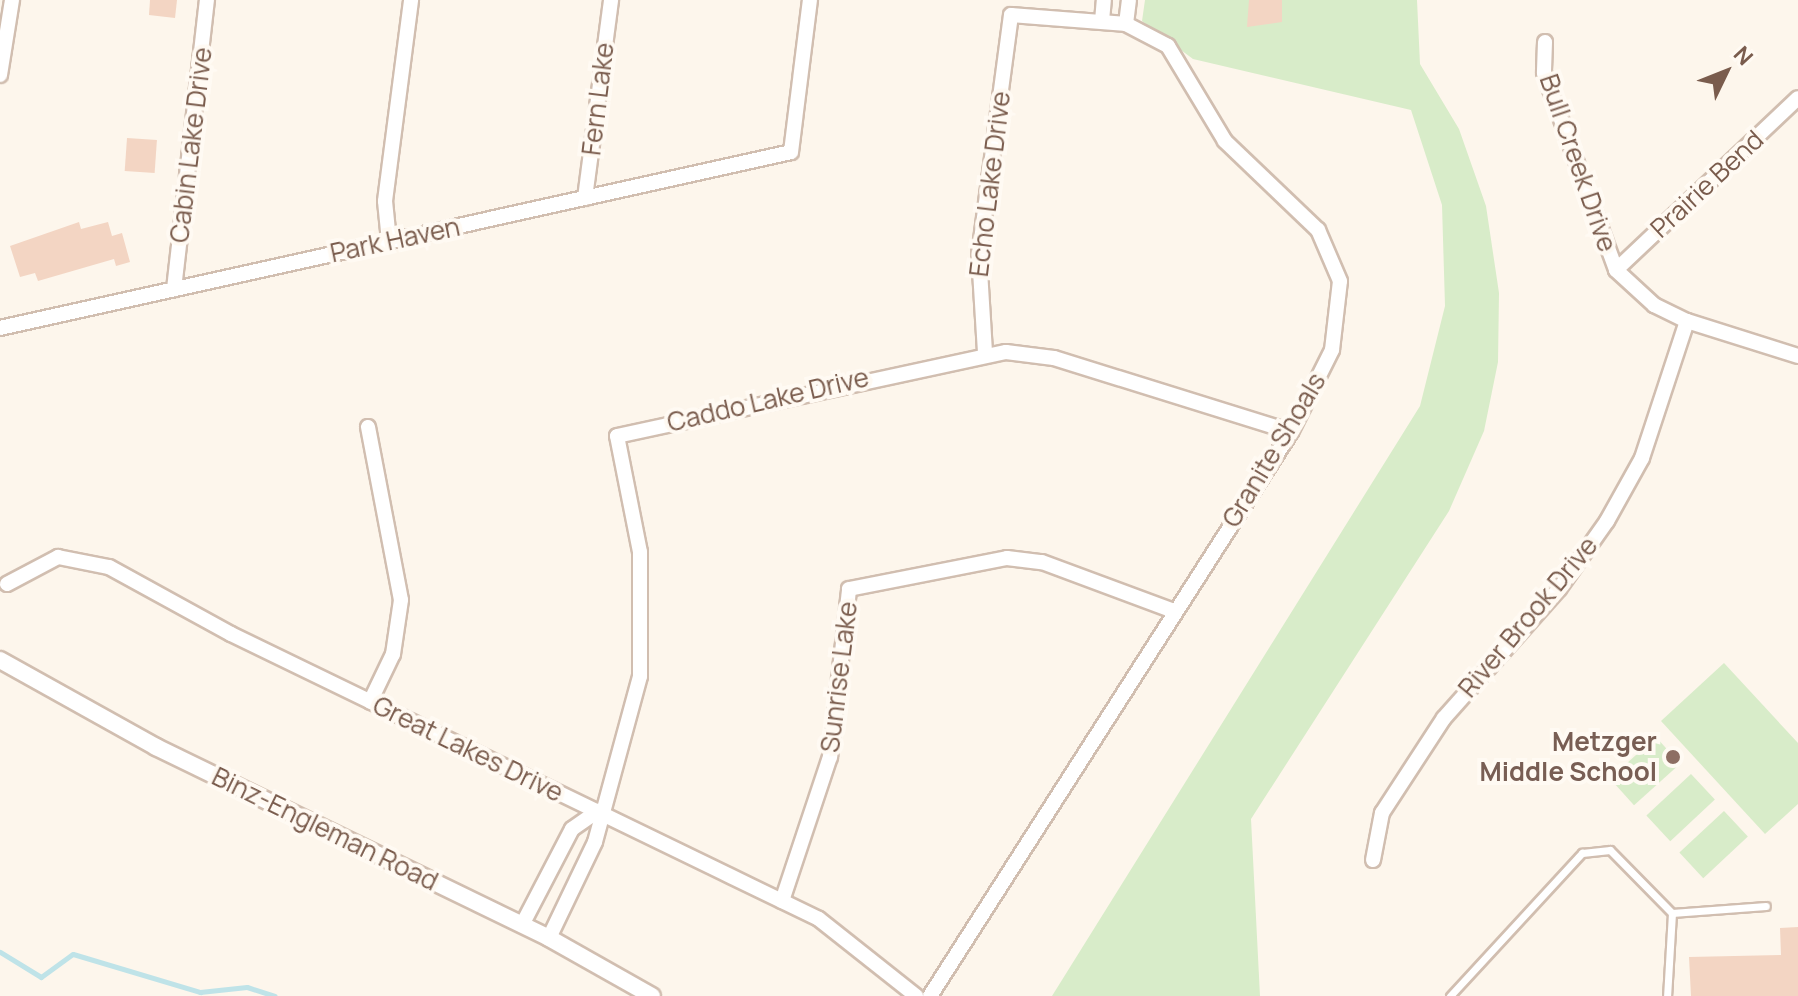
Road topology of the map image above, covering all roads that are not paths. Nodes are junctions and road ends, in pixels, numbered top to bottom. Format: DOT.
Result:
graph roads {
  1 [pos="12,0"];
  2 [pos="207,0"];
  3 [pos="411,0"];
  4 [pos="611,0"];
  5 [pos="810,0"];
  6 [pos="1104,0"];
  7 [pos="1129,0"];
  8 [pos="1011,15"];
  9 [pos="1102,21"];
  10 [pos="1126,24"];
  11 [pos="1545,42"];
  12 [pos="0,75"];
  13 [pos="1798,98"];
  14 [pos="585,198"];
  15 [pos="389,241"];
  16 [pos="1616,270"];
  17 [pos="174,289"];
  18 [pos="1687,321"];
  19 [pos="0,328"];
  20 [pos="985,353"];
  21 [pos="1798,356"];
  22 [pos="368,427"];
  23 [pos="1291,432"];
  24 [pos="7,584"];
  25 [pos="1174,611"];
  26 [pos="0,660"];
  27 [pos="370,702"];
  28 [pos="598,811"];
  29 [pos="1373,860"];
  30 [pos="554,861"];
  31 [pos="580,875"];
  32 [pos="782,901"];
  33 [pos="1766,906"];
  34 [pos="1672,913"];
  35 [pos="522,925"];
  36 [pos="549,938"];
  37 [pos="652,996"];
  38 [pos="916,996"];
  39 [pos="930,996"];
  40 [pos="1450,996"];
  41 [pos="1667,996"];
  1 -- 12 [label="street"];
  2 -- 17 [label="street, Cabin Lake Drive"];
  3 -- 15 [label="street"];
  4 -- 14 [label="street, Fern Lake"];
  5 -- 14 [label="street, Park Haven"];
  6 -- 9 [label="street"];
  7 -- 10 [label="street"];
  8 -- 9 [label="street, Granite Shoals"];
  8 -- 20 [label="street, Echo Lake Drive"];
  9 -- 10 [label="street, Granite Shoals"];
  10 -- 23 [label="street, Granite Shoals"];
  11 -- 16 [label="street, Bull Creek Drive"];
  13 -- 16 [label="street, Prairie Bend"];
  14 -- 15 [label="street, Park Haven"];
  15 -- 17 [label="street, Park Haven"];
  16 -- 18 [label="street, Bull Creek Drive"];
  17 -- 19 [label="street, Park Haven"];
  18 -- 21 [label="street, Bull Creek Drive"];
  18 -- 29 [label="street, River Brook Drive"];
  20 -- 23 [label="street, Caddo Lake Drive"];
  20 -- 28 [label="street, Caddo Lake Drive"];
  22 -- 27 [label="street"];
  23 -- 25 [label="street, Granite Shoals"];
  24 -- 27 [label="street, Great Lakes Drive"];
  25 -- 32 [label="street, Sunrise Lake"];
  25 -- 39 [label="street, Granite Shoals"];
  26 -- 35 [label="street, Binz-Engleman Road"];
  27 -- 28 [label="street, Great Lakes Drive"];
  28 -- 30 [label="street, Caddo Lake Drive"];
  28 -- 31 [label="street, Caddo Lake Drive"];
  28 -- 32 [label="street, Great Lakes Drive"];
  30 -- 31 [label="street"];
  30 -- 35 [label="street, Caddo Lake Drive"];
  31 -- 36 [label="street, Caddo Lake Drive"];
  32 -- 38 [label="street, Great Lakes Drive"];
  33 -- 34 [label="lane"];
  34 -- 40 [label="lane"];
  34 -- 41 [label="lane"];
  35 -- 36 [label="street, Binz-Engleman Road"];
  36 -- 37 [label="street, Binz-Engleman Road"];
}
